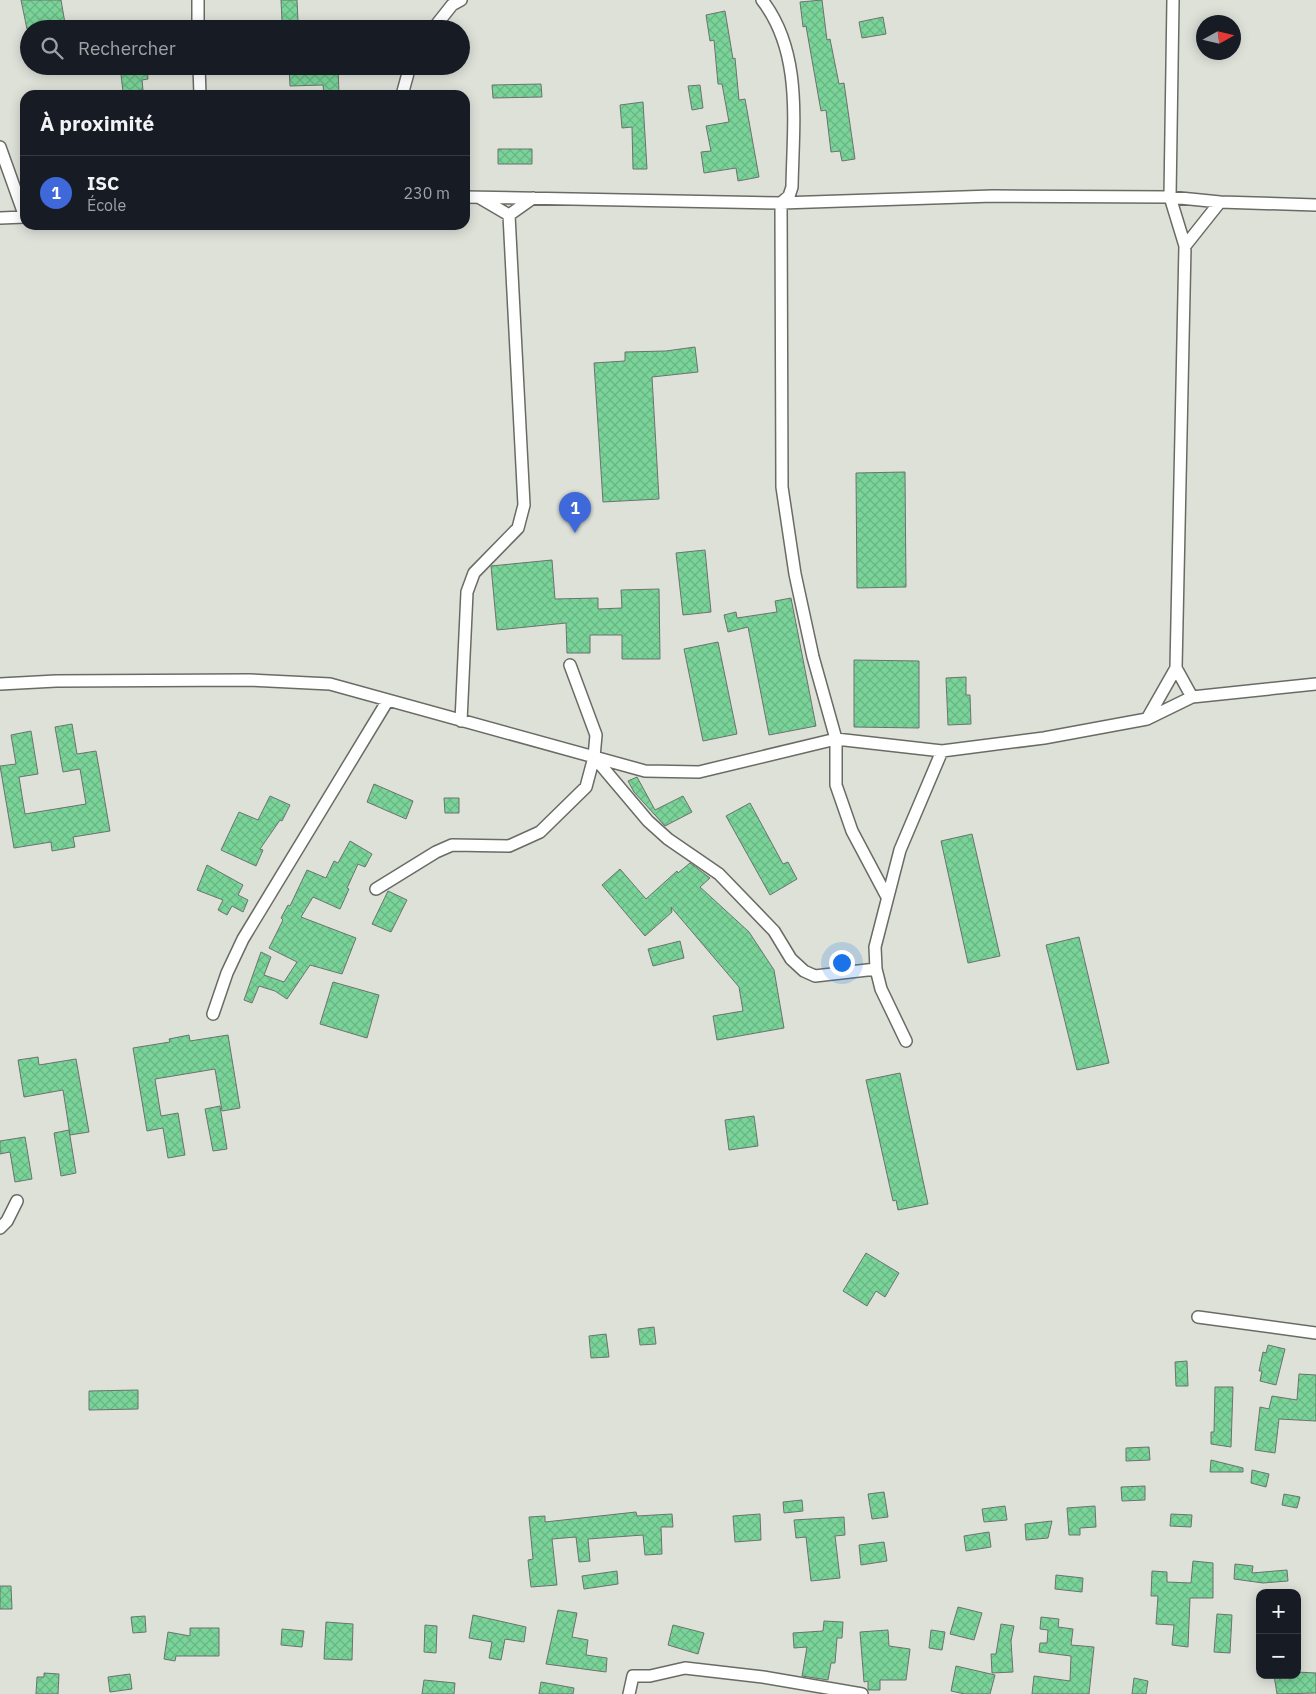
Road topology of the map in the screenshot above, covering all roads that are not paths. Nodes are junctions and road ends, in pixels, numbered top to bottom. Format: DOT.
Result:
graph roads {
  1 [pos="198,0"];
  2 [pos="461,0"];
  3 [pos="762,0"];
  4 [pos="1173,0"];
  5 [pos="198,20"];
  6 [pos="440,20"];
  7 [pos="200,75"];
  8 [pos="408,75"];
  9 [pos="200,90"];
  10 [pos="403,90"];
  11 [pos="0,147"];
  12 [pos="470,197"];
  13 [pos="478,197"];
  14 [pos="1170,197"];
  15 [pos="533,198"];
  16 [pos="1220,202"];
  17 [pos="20,203"];
  18 [pos="781,203"];
  19 [pos="1316,206"];
  20 [pos="509,215"];
  21 [pos="20,217"];
  22 [pos="0,218"];
  23 [pos="1185,246"];
  24 [pos="570,665"];
  25 [pos="1176,668"];
  26 [pos="0,684"];
  27 [pos="1316,684"];
  28 [pos="1192,697"];
  29 [pos="388,700"];
  30 [pos="1147,719"];
  31 [pos="461,721"];
  32 [pos="836,739"];
  33 [pos="942,751"];
  34 [pos="594,757"];
  35 [pos="376,889"];
  36 [pos="887,897"];
  37 [pos="876,968"];
  38 [pos="213,1014"];
  39 [pos="906,1041"];
  40 [pos="17,1201"];
  41 [pos="0,1228"];
  42 [pos="1198,1317"];
  43 [pos="1316,1332"];
  44 [pos="629,1694"];
  45 [pos="862,1694"];
  1 -- 5 [label="street"];
  2 -- 6 [label="street"];
  3 -- 18 [label="street"];
  4 -- 14 [label="street"];
  7 -- 9 [label="street"];
  8 -- 10 [label="street"];
  11 -- 17 [label="street"];
  12 -- 13 [label="street"];
  13 -- 15 [label="street"];
  13 -- 20 [label="street"];
  14 -- 16 [label="street"];
  14 -- 18 [label="street"];
  14 -- 23 [label="street"];
  15 -- 18 [label="street"];
  15 -- 20 [label="street"];
  16 -- 19 [label="street"];
  16 -- 23 [label="street"];
  18 -- 32 [label="street"];
  20 -- 31 [label="street"];
  21 -- 22 [label="street"];
  23 -- 25 [label="street"];
  24 -- 34 [label="street"];
  25 -- 28 [label="street"];
  25 -- 30 [label="street"];
  26 -- 29 [label="street"];
  27 -- 28 [label="street"];
  28 -- 30 [label="street"];
  29 -- 31 [label="street"];
  29 -- 38 [label="street"];
  30 -- 33 [label="street"];
  31 -- 34 [label="street"];
  32 -- 33 [label="street"];
  32 -- 34 [label="street"];
  32 -- 36 [label="street"];
  33 -- 36 [label="street"];
  34 -- 35 [label="street"];
  34 -- 37 [label="street"];
  36 -- 37 [label="street"];
  37 -- 39 [label="street"];
  40 -- 41 [label="street"];
  42 -- 43 [label="street"];
  44 -- 45 [label="street"];
}
